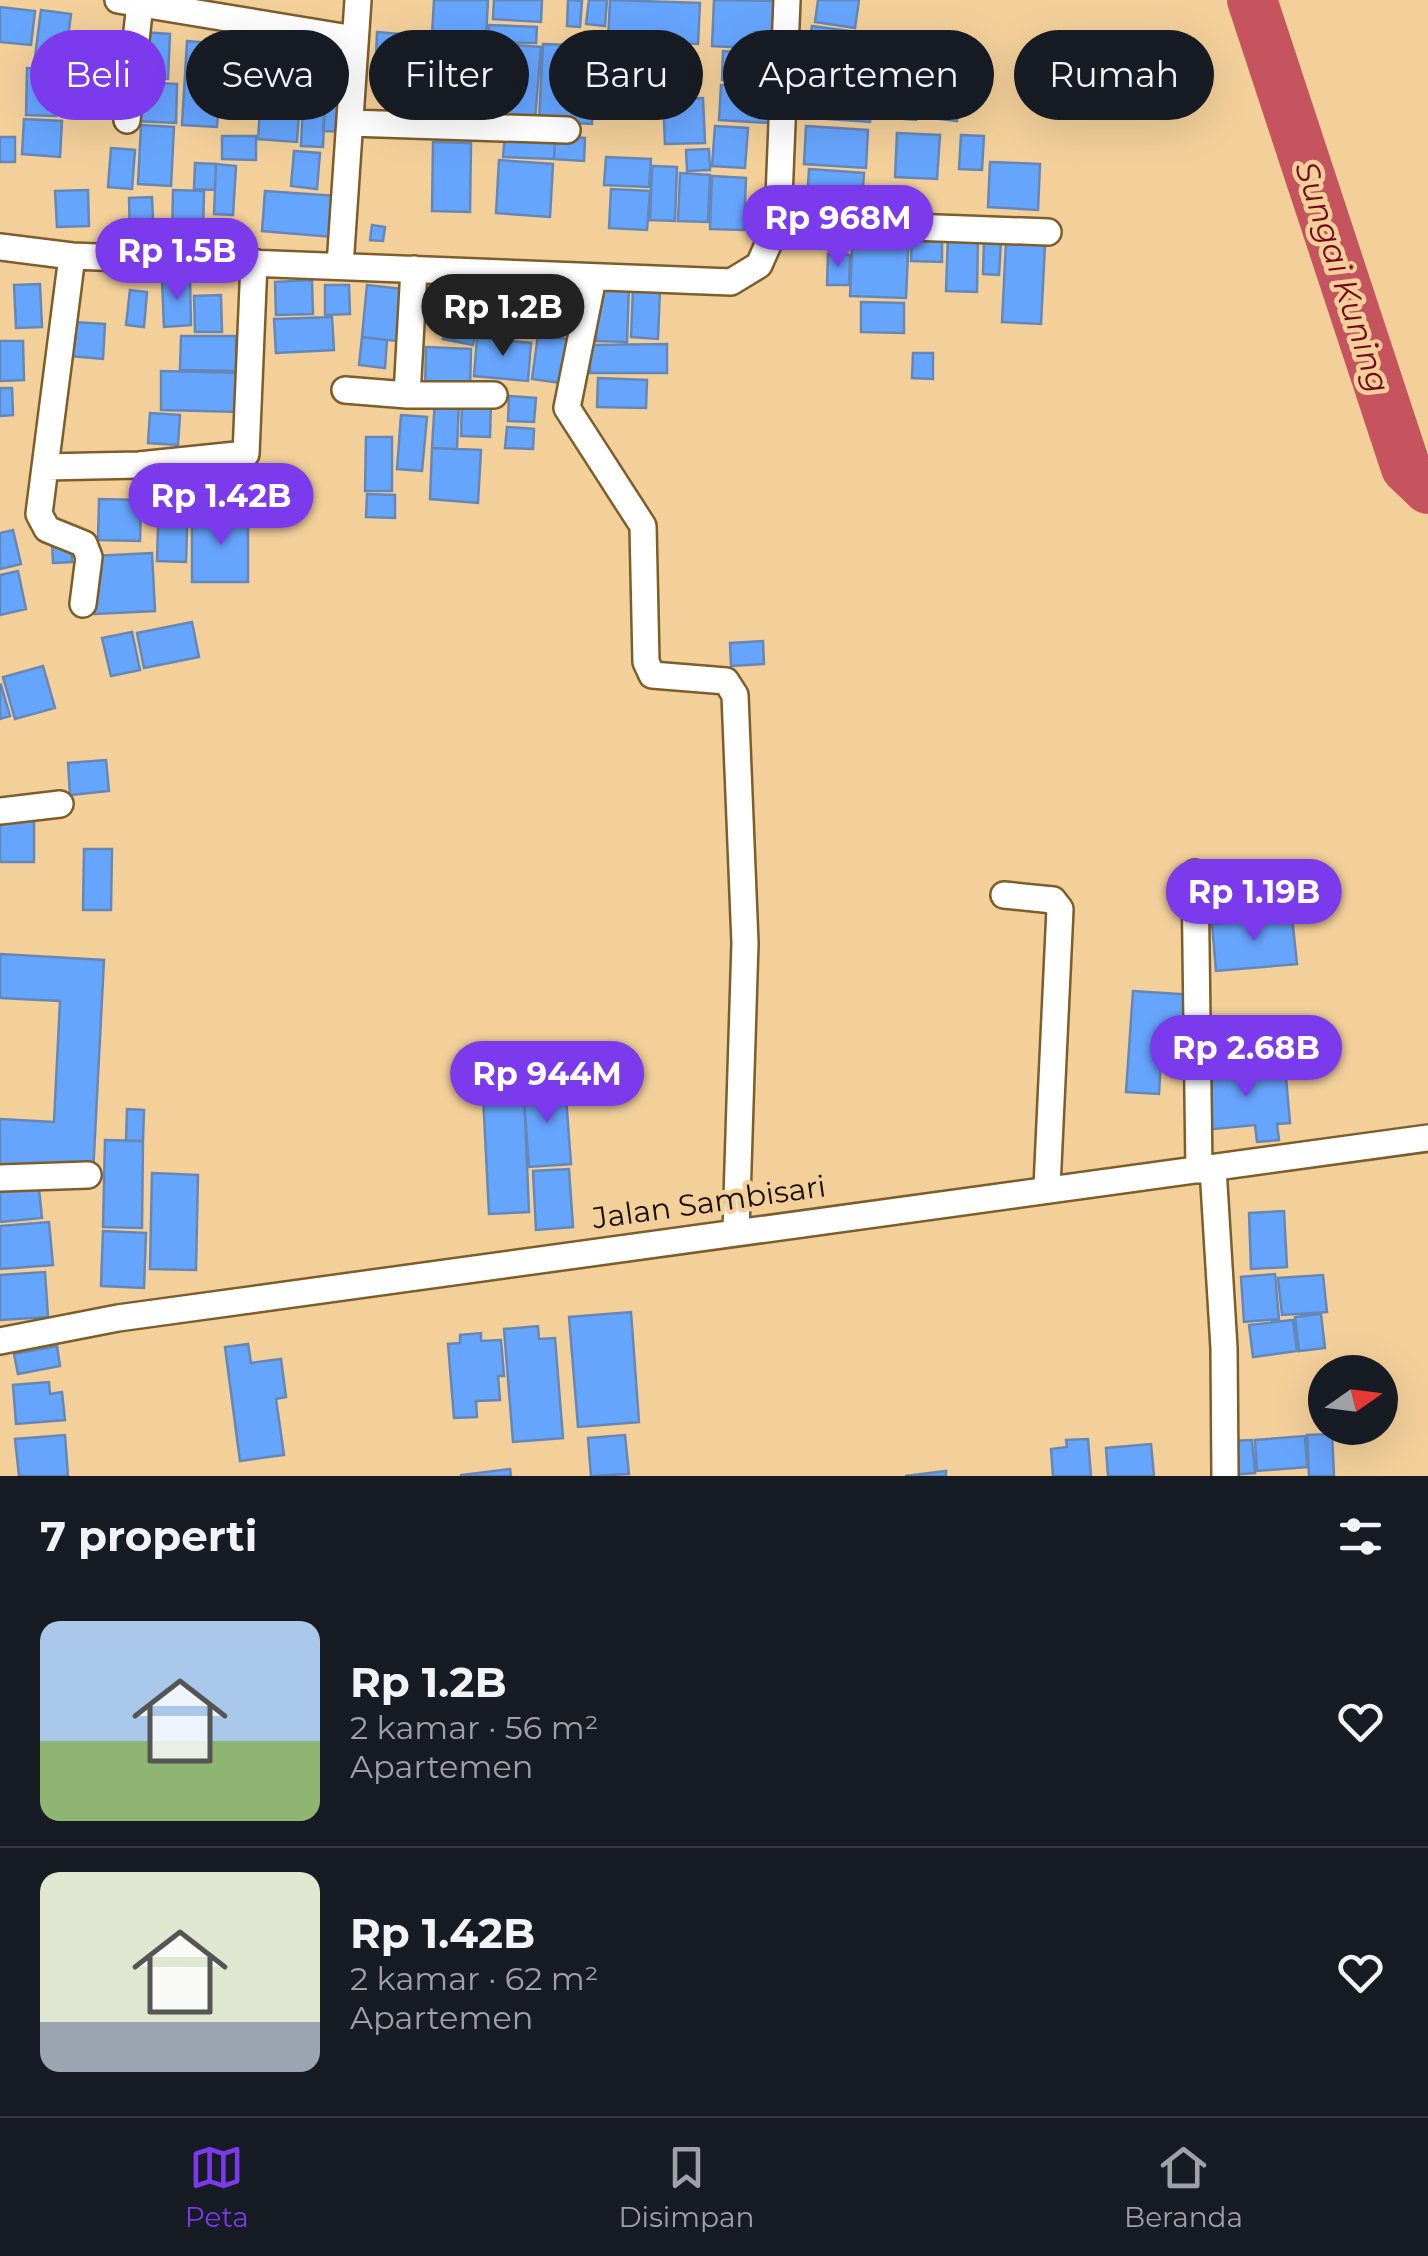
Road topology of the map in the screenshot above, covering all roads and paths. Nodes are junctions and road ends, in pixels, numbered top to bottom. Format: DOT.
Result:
graph roads {
  1 [pos="358,0"];
  2 [pos="787,0"];
  3 [pos="126,1"];
  4 [pos="244,10"];
  5 [pos="126,30"];
  6 [pos="355,39"];
  7 [pos="350,123"];
  8 [pos="567,130"];
  9 [pos="778,222"];
  10 [pos="1048,232"];
  11 [pos="0,247"];
  12 [pos="72,256"];
  13 [pos="254,262"];
  14 [pos="340,266"];
  15 [pos="414,269"];
  16 [pos="592,278"];
  17 [pos="345,390"];
  18 [pos="494,395"];
  19 [pos="408,396"];
  20 [pos="45,467"];
  21 [pos="84,604"];
  22 [pos="60,804"];
  23 [pos="0,811"];
  24 [pos="1195,873"];
  25 [pos="1004,895"];
  26 [pos="1428,1138"];
  27 [pos="1206,1169"];
  28 [pos="88,1175"];
  29 [pos="0,1178"];
  30 [pos="1047,1188"];
  31 [pos="736,1230"];
  32 [pos="0,1341"];
  33 [pos="1224,1476"];
  1 -- 6 [label="street"];
  2 -- 9 [label="street"];
  3 -- 4 [label="street"];
  3 -- 5 [label="street"];
  4 -- 6 [label="street"];
  6 -- 7 [label="street"];
  7 -- 8 [label="street"];
  7 -- 14 [label="street"];
  9 -- 10 [label="street"];
  9 -- 16 [label="street"];
  11 -- 12 [label="street"];
  12 -- 13 [label="street"];
  12 -- 20 [label="street"];
  13 -- 14 [label="street"];
  13 -- 20 [label="street"];
  14 -- 15 [label="street"];
  15 -- 16 [label="street"];
  15 -- 19 [label="street"];
  16 -- 31 [label="street"];
  17 -- 19 [label="street"];
  18 -- 19 [label="street"];
  20 -- 21 [label="street"];
  22 -- 23 [label="street"];
  24 -- 27 [label="street"];
  25 -- 30 [label="street"];
  26 -- 27 [label="street, Jalan Sambisari"];
  27 -- 30 [label="street, Jalan Sambisari"];
  27 -- 33 [label="street"];
  28 -- 29 [label="street"];
  30 -- 31 [label="street, Jalan Sambisari"];
  31 -- 32 [label="street, Jalan Sambisari"];
}
